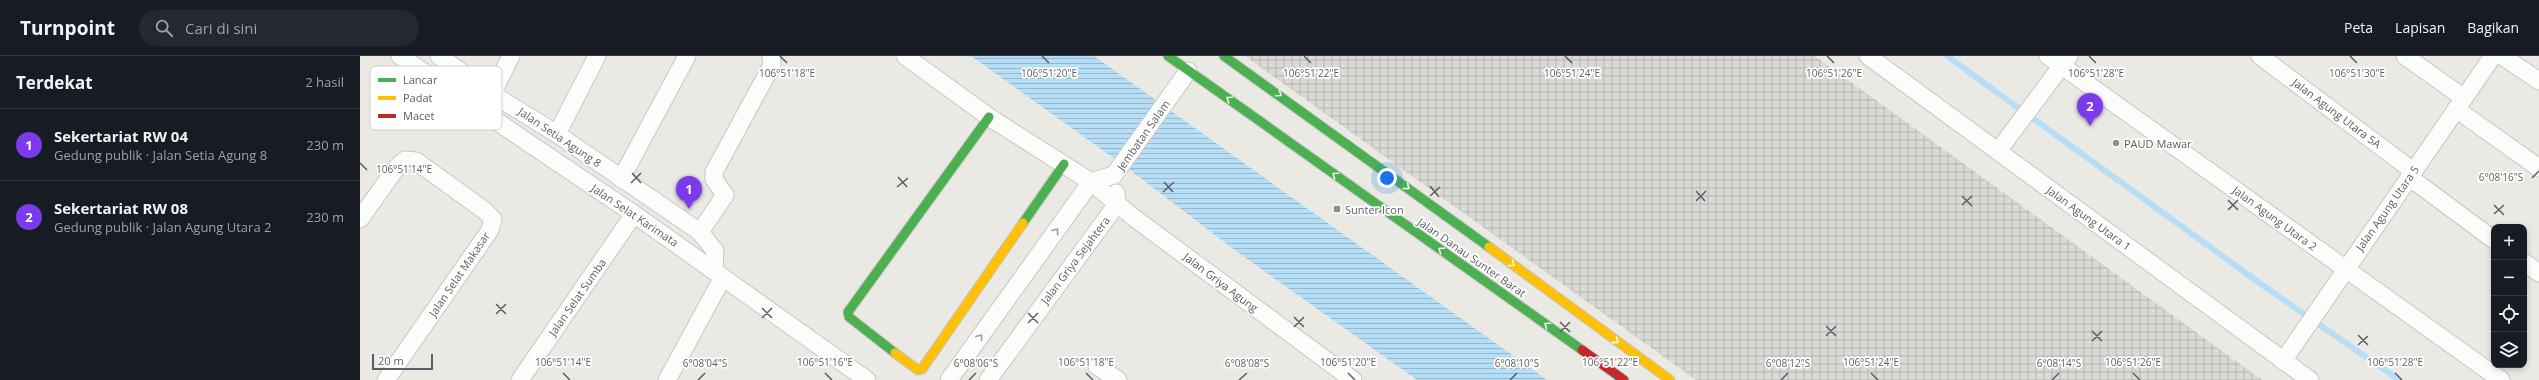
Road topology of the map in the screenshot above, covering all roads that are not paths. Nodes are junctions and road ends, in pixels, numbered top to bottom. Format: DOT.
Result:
graph roads {
  1 [pos="400,56"];
  2 [pos="439,56"];
  3 [pos="511,56"];
  4 [pos="597,56"];
  5 [pos="687,56"];
  6 [pos="770,56"];
  7 [pos="905,56"];
  8 [pos="1168,56"];
  9 [pos="1224,56"];
  10 [pos="1868,56"];
  11 [pos="2260,56"];
  12 [pos="2405,56"];
  13 [pos="2493,56"];
  14 [pos="2502,56"];
  15 [pos="2060,59"];
  16 [pos="415,66"];
  17 [pos="453,66"];
  18 [pos="1188,71"];
  19 [pos="502,74"];
  20 [pos="2539,81"];
  21 [pos="502,100"];
  22 [pos="2460,103"];
  23 [pos="989,116"];
  24 [pos="502,125"];
  25 [pos="557,134"];
  26 [pos="1998,151"];
  27 [pos="1064,164"];
  28 [pos="2539,168"];
  29 [pos="1117,171"];
  30 [pos="2411,174"];
  31 [pos="621,178"];
  32 [pos="1091,182"];
  33 [pos="1117,204"];
  34 [pos="634,214"];
  35 [pos="360,220"];
  36 [pos="700,232"];
  37 [pos="2491,238"];
  38 [pos="2527,264"];
  39 [pos="2345,268"];
  40 [pos="718,274"];
  41 [pos="2539,274"];
  42 [pos="2283,361"];
  43 [pos="1097,366"];
  44 [pos="386,380"];
  45 [pos="520,380"];
  46 [pos="667,380"];
  47 [pos="867,380"];
  48 [pos="949,380"];
  49 [pos="988,380"];
  50 [pos="1118,380"];
  51 [pos="1353,380"];
  52 [pos="1624,380"];
  53 [pos="1670,380"];
  54 [pos="2310,380"];
  55 [pos="2501,380"];
  1 -- 16 [label="street, Jalan Selat Karimata"];
  2 -- 17 [label="street, Jalan Setia Agung 8"];
  3 -- 19 [label="street"];
  4 -- 25 [label="street"];
  5 -- 31 [label="street"];
  6 -- 36 [label="street"];
  7 -- 23 [label="street"];
  8 -- 18 [label="main road, Jalan Danau Sunter Barat"];
  9 -- 53 [label="main road, Jalan Danau Sunter Barat, one-way"];
  10 -- 26 [label="street, Jalan Agung Utara 1"];
  11 -- 30 [label="street, Jalan Agung Utara 5A"];
  12 -- 22 [label="street"];
  13 -- 22 [label="street, Jalan Agung Utara 5"];
  14 -- 20 [label="street"];
  15 -- 26 [label="street"];
  15 -- 39 [label="street, Jalan Agung Utara 2"];
  18 -- 29 [label="street, Jembatan Salam"];
  52 -- 18 [label="main road, Jalan Danau Sunter Barat, one-way"];
  21 -- 25 [label="street, Jalan Setia Agung 8"];
  22 -- 28 [label="street"];
  22 -- 30 [label="street, Jalan Agung Utara 5"];
  23 -- 27 [label="street"];
  23 -- 27 [label="main road"];
  24 -- 34 [label="street, Jalan Selat Karimata"];
  25 -- 31 [label="street, Jalan Setia Agung 8"];
  26 -- 42 [label="street, Jalan Agung Utara 1"];
  27 -- 32 [label="street"];
  29 -- 32 [label="street"];
  29 -- 33 [label="street"];
  30 -- 37 [label="street, Jalan Agung Utara 5A"];
  30 -- 39 [label="street, Jalan Agung Utara 5"];
  31 -- 36 [label="street, Jalan Setia Agung 8"];
  32 -- 33 [label="street, Jalan Griya Agung"];
  48 -- 32 [label="street, one-way"];
  33 -- 49 [label="street, Jalan Griya Sejahtera"];
  33 -- 51 [label="street, Jalan Griya Agung"];
  34 -- 40 [label="street, Jalan Selat Karimata"];
  34 -- 45 [label="street, Jalan Selat Sumba"];
  35 -- 44 [label="street, Jalan Selat Makasar"];
  36 -- 40 [label="street, Jalan Setia Agung 8"];
  38 -- 41 [label="street"];
  39 -- 42 [label="street, Jalan Agung Utara 5"];
  39 -- 55 [label="street, Jalan Agung Utara 2"];
  40 -- 46 [label="street"];
  40 -- 47 [label="street, Jalan Selat Karimata"];
  42 -- 54 [label="street, Jalan Agung Utara 1"];
  43 -- 50 [label="street"];
}
